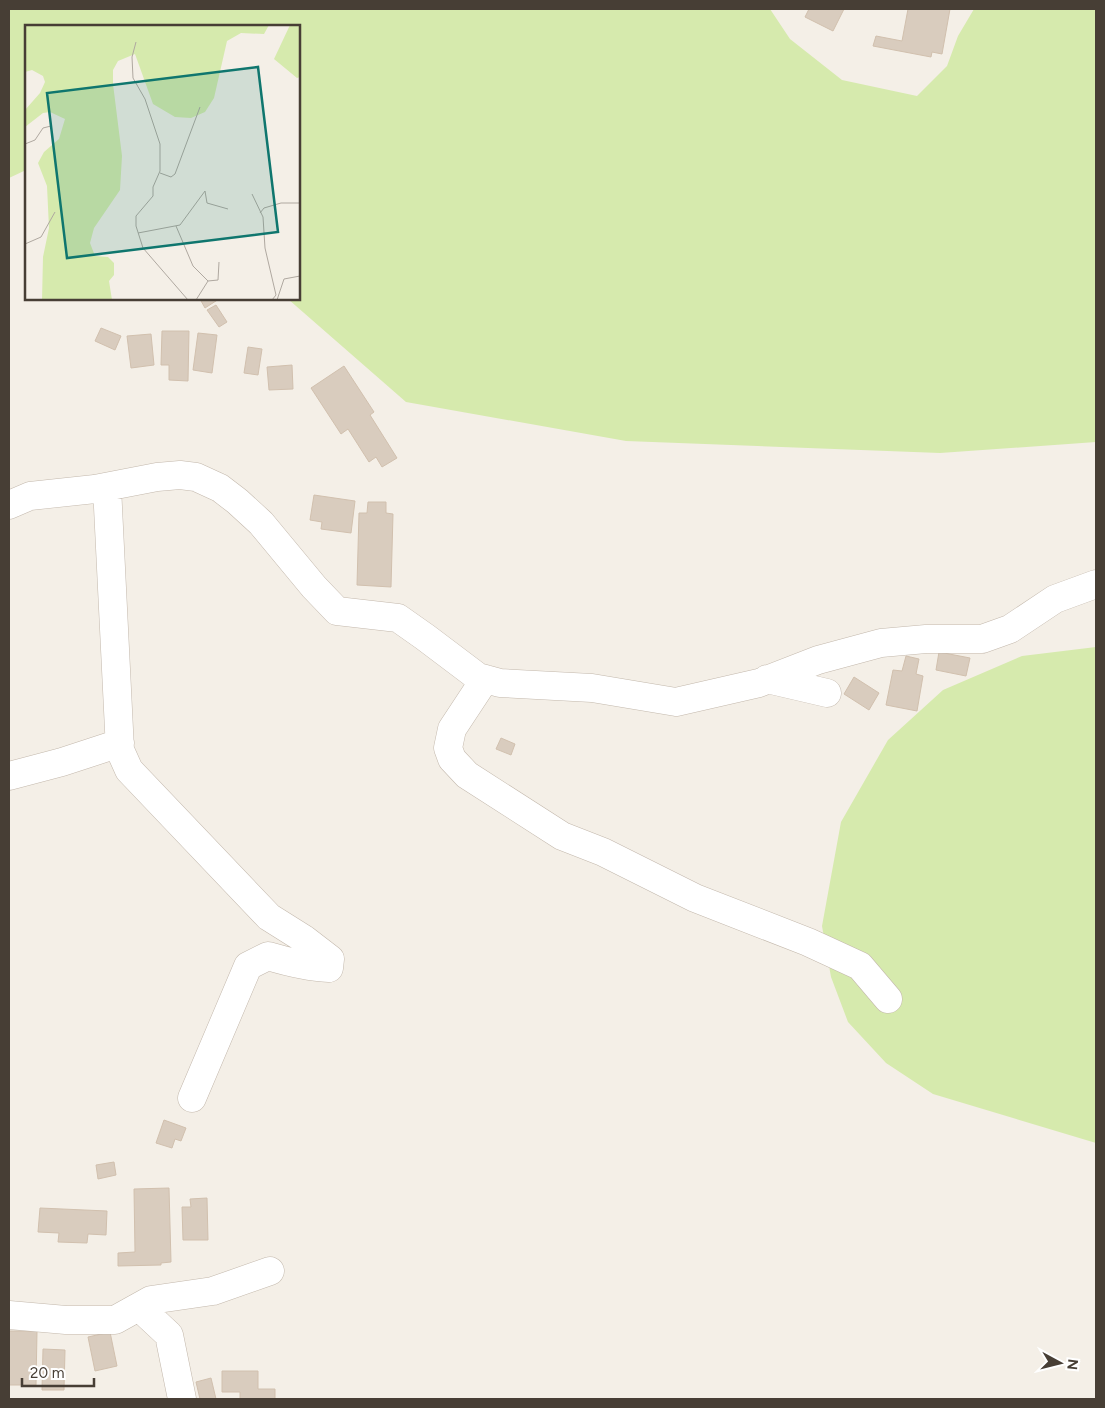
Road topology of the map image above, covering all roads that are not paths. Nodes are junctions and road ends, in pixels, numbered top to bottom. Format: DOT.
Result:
graph roads {
  1 [pos="107,487"];
  2 [pos="9,505"];
  3 [pos="1096,584"];
  4 [pos="484,679"];
  5 [pos="767,680"];
  6 [pos="827,693"];
  7 [pos="120,743"];
  8 [pos="9,776"];
  9 [pos="888,999"];
  10 [pos="192,1098"];
  11 [pos="270,1271"];
  12 [pos="139,1307"];
  13 [pos="9,1315"];
  14 [pos="182,1399"];
  1 -- 2 [label="street"];
  1 -- 4 [label="street"];
  1 -- 7 [label="street"];
  3 -- 5 [label="street"];
  4 -- 5 [label="street"];
  4 -- 9 [label="street"];
  5 -- 6 [label="street"];
  7 -- 8 [label="street"];
  7 -- 10 [label="street"];
  11 -- 12 [label="street"];
  12 -- 13 [label="street"];
  12 -- 14 [label="street"];
}
